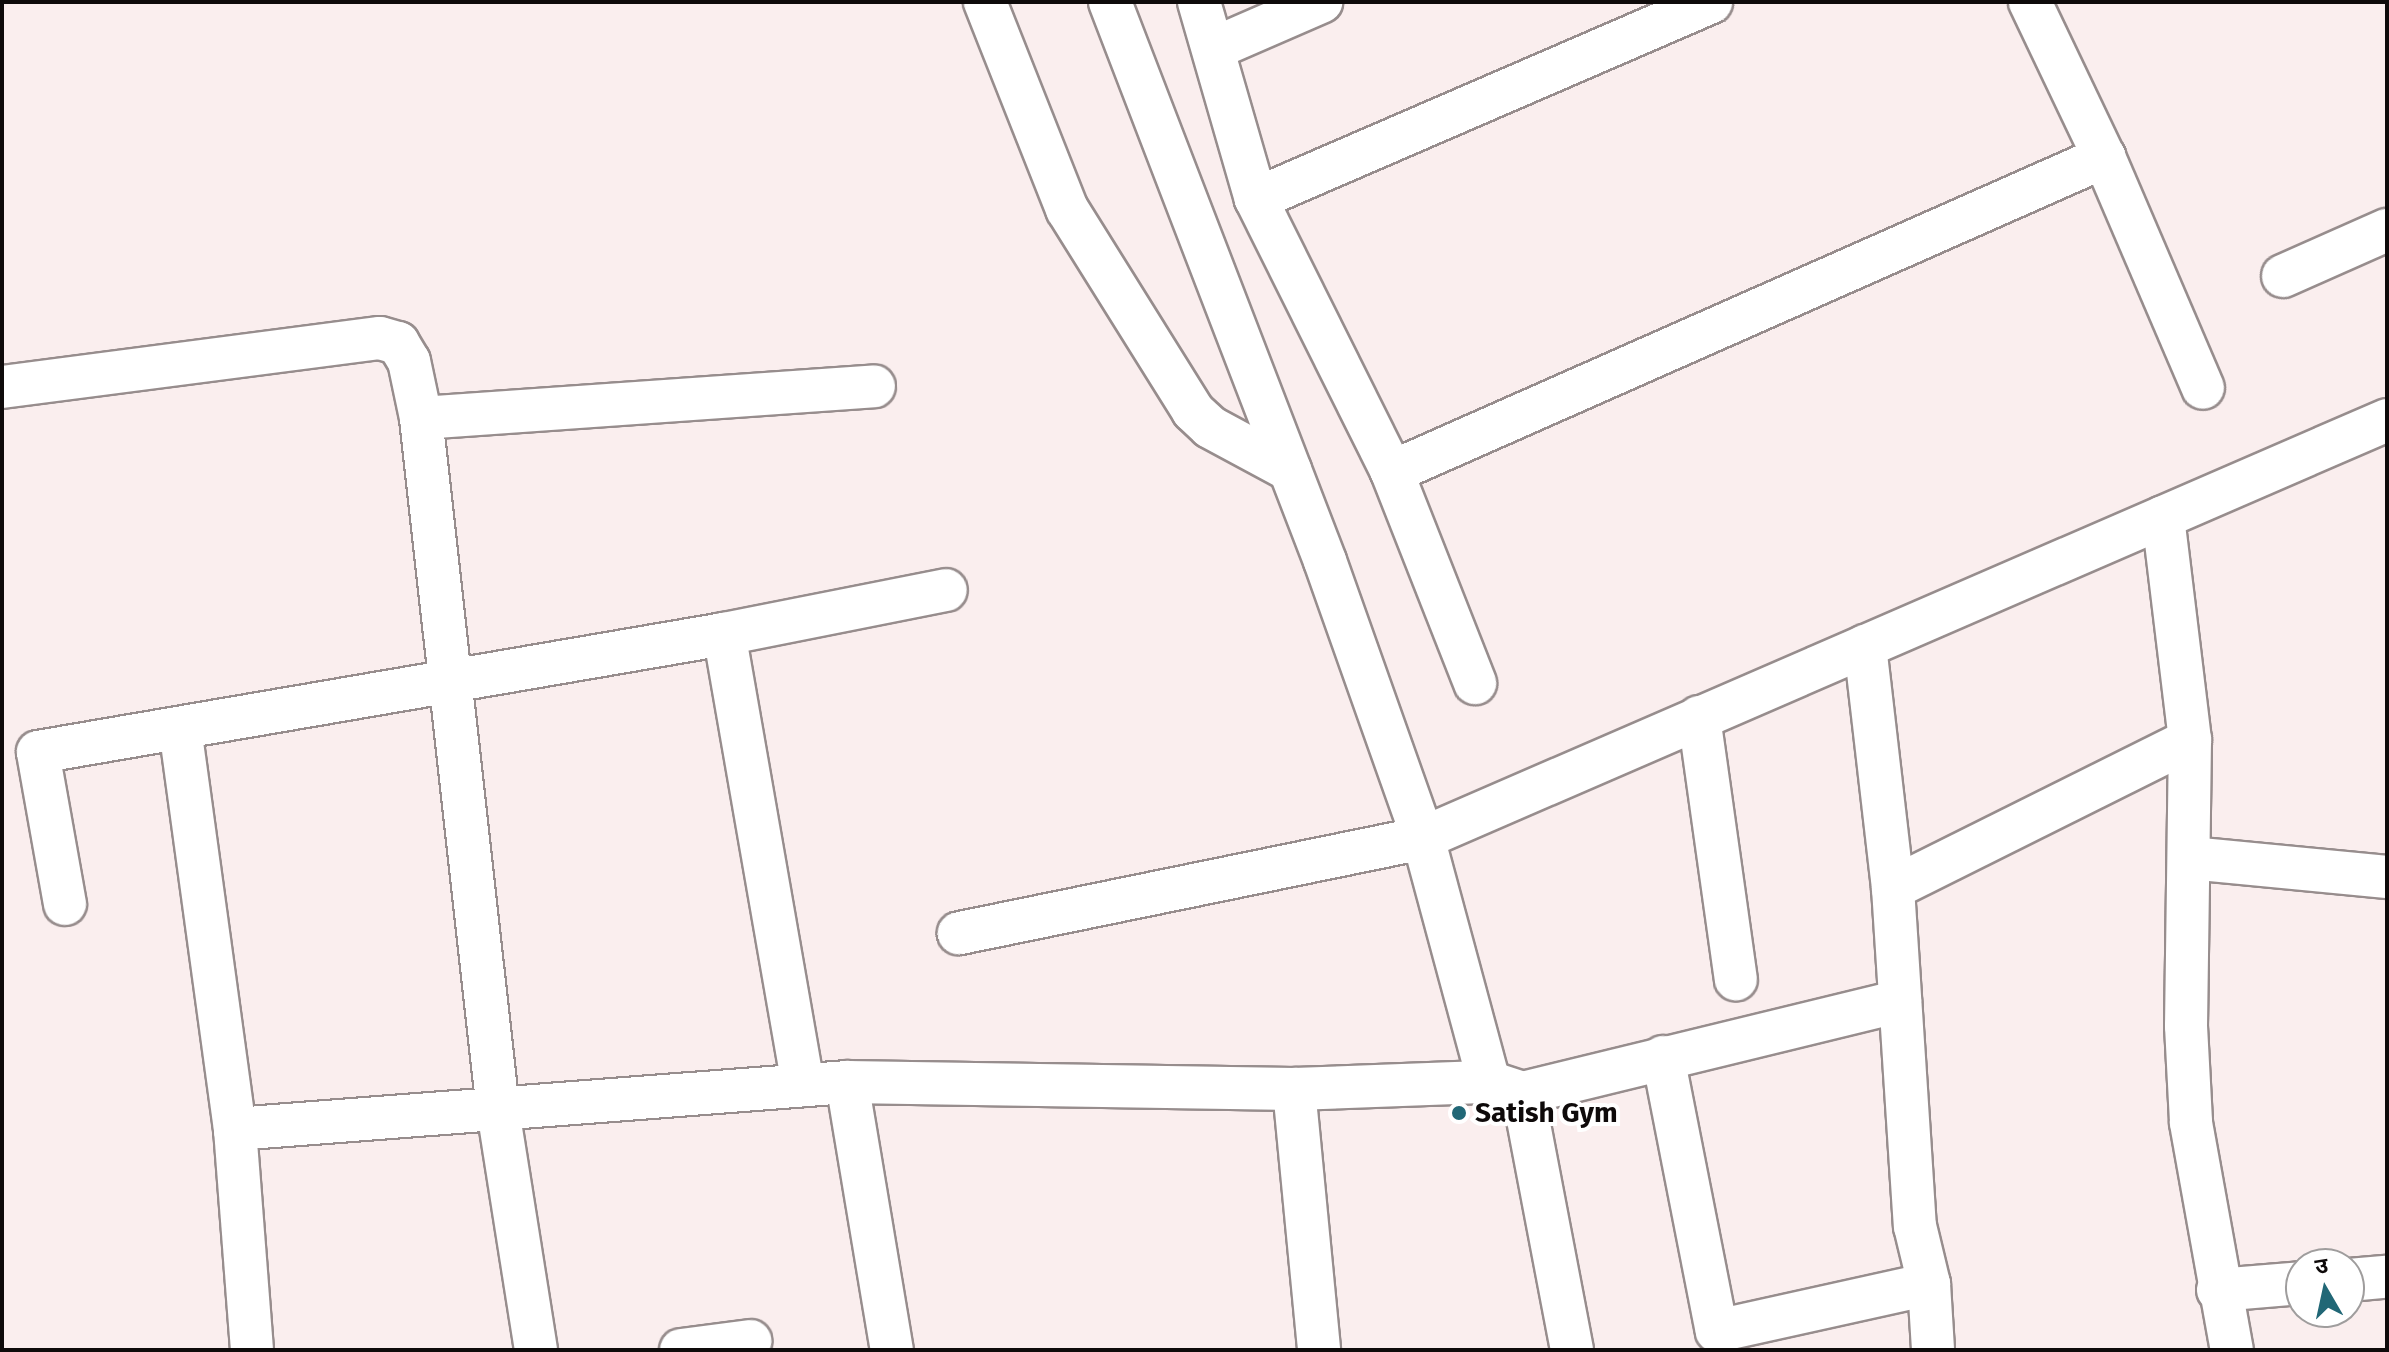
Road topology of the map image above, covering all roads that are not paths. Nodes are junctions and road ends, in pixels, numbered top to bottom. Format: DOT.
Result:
graph roads {
  1 [pos="985,2"];
  2 [pos="1110,2"];
  3 [pos="1199,2"];
  4 [pos="1321,2"];
  5 [pos="1711,2"];
  6 [pos="2030,2"];
  7 [pos="1215,48"];
  8 [pos="2104,157"];
  9 [pos="1256,199"];
  10 [pos="2387,230"];
  11 [pos="2283,276"];
  12 [pos="874,386"];
  13 [pos="2,387"];
  14 [pos="2203,388"];
  15 [pos="421,418"];
  16 [pos="2387,420"];
  17 [pos="1290,470"];
  18 [pos="1392,472"];
  19 [pos="2163,517"];
  20 [pos="946,590"];
  21 [pos="724,634"];
  22 [pos="1865,646"];
  23 [pos="452,683"];
  24 [pos="1475,683"];
  25 [pos="1699,717"];
  26 [pos="180,728"];
  27 [pos="2190,740"];
  28 [pos="1423,838"];
  29 [pos="2190,858"];
  30 [pos="2387,877"];
  31 [pos="1893,888"];
  32 [pos="65,904"];
  33 [pos="959,933"];
  34 [pos="1736,979"];
  35 [pos="1900,1001"];
  36 [pos="1663,1057"];
  37 [pos="847,1082"];
  38 [pos="803,1085"];
  39 [pos="1506,1087"];
  40 [pos="1294,1089"];
  41 [pos="498,1110"];
  42 [pos="235,1129"];
  43 [pos="2387,1277"];
  44 [pos="2365,1279"];
  45 [pos="1929,1284"];
  46 [pos="2285,1284"];
  47 [pos="2218,1290"];
  48 [pos="1718,1340"];
  49 [pos="750,1341"];
  50 [pos="252,1350"];
  51 [pos="536,1350"];
  52 [pos="681,1350"];
  53 [pos="892,1350"];
  54 [pos="1319,1350"];
  55 [pos="1572,1350"];
  56 [pos="1933,1350"];
  57 [pos="2232,1350"];
  1 -- 17 [label="street"];
  2 -- 17 [label="street"];
  3 -- 7 [label="street"];
  4 -- 7 [label="street"];
  5 -- 9 [label="street"];
  6 -- 8 [label="street"];
  7 -- 9 [label="street"];
  8 -- 14 [label="street"];
  8 -- 18 [label="street"];
  9 -- 18 [label="street"];
  10 -- 11 [label="street"];
  12 -- 15 [label="street"];
  13 -- 15 [label="street"];
  15 -- 23 [label="street"];
  16 -- 19 [label="street"];
  17 -- 28 [label="street"];
  18 -- 24 [label="street"];
  19 -- 22 [label="street"];
  19 -- 27 [label="street"];
  20 -- 21 [label="street"];
  21 -- 23 [label="street"];
  21 -- 38 [label="street"];
  22 -- 25 [label="street"];
  22 -- 31 [label="street"];
  23 -- 26 [label="street"];
  23 -- 41 [label="street"];
  25 -- 28 [label="street"];
  25 -- 34 [label="street"];
  26 -- 32 [label="street"];
  26 -- 42 [label="street"];
  27 -- 29 [label="street"];
  27 -- 31 [label="street"];
  28 -- 33 [label="street"];
  28 -- 39 [label="street"];
  29 -- 30 [label="street"];
  29 -- 47 [label="street"];
  31 -- 35 [label="street"];
  35 -- 36 [label="street"];
  35 -- 45 [label="street"];
  36 -- 39 [label="street"];
  36 -- 48 [label="street"];
  37 -- 38 [label="street"];
  37 -- 40 [label="street"];
  37 -- 53 [label="street"];
  38 -- 41 [label="street"];
  39 -- 40 [label="street"];
  39 -- 55 [label="street"];
  40 -- 54 [label="street"];
  41 -- 42 [label="street"];
  41 -- 51 [label="street"];
  42 -- 50 [label="street"];
  43 -- 44 [label="street"];
  45 -- 48 [label="street"];
  45 -- 56 [label="street"];
  46 -- 47 [label="street"];
  47 -- 57 [label="street"];
  49 -- 52 [label="street"];
}
